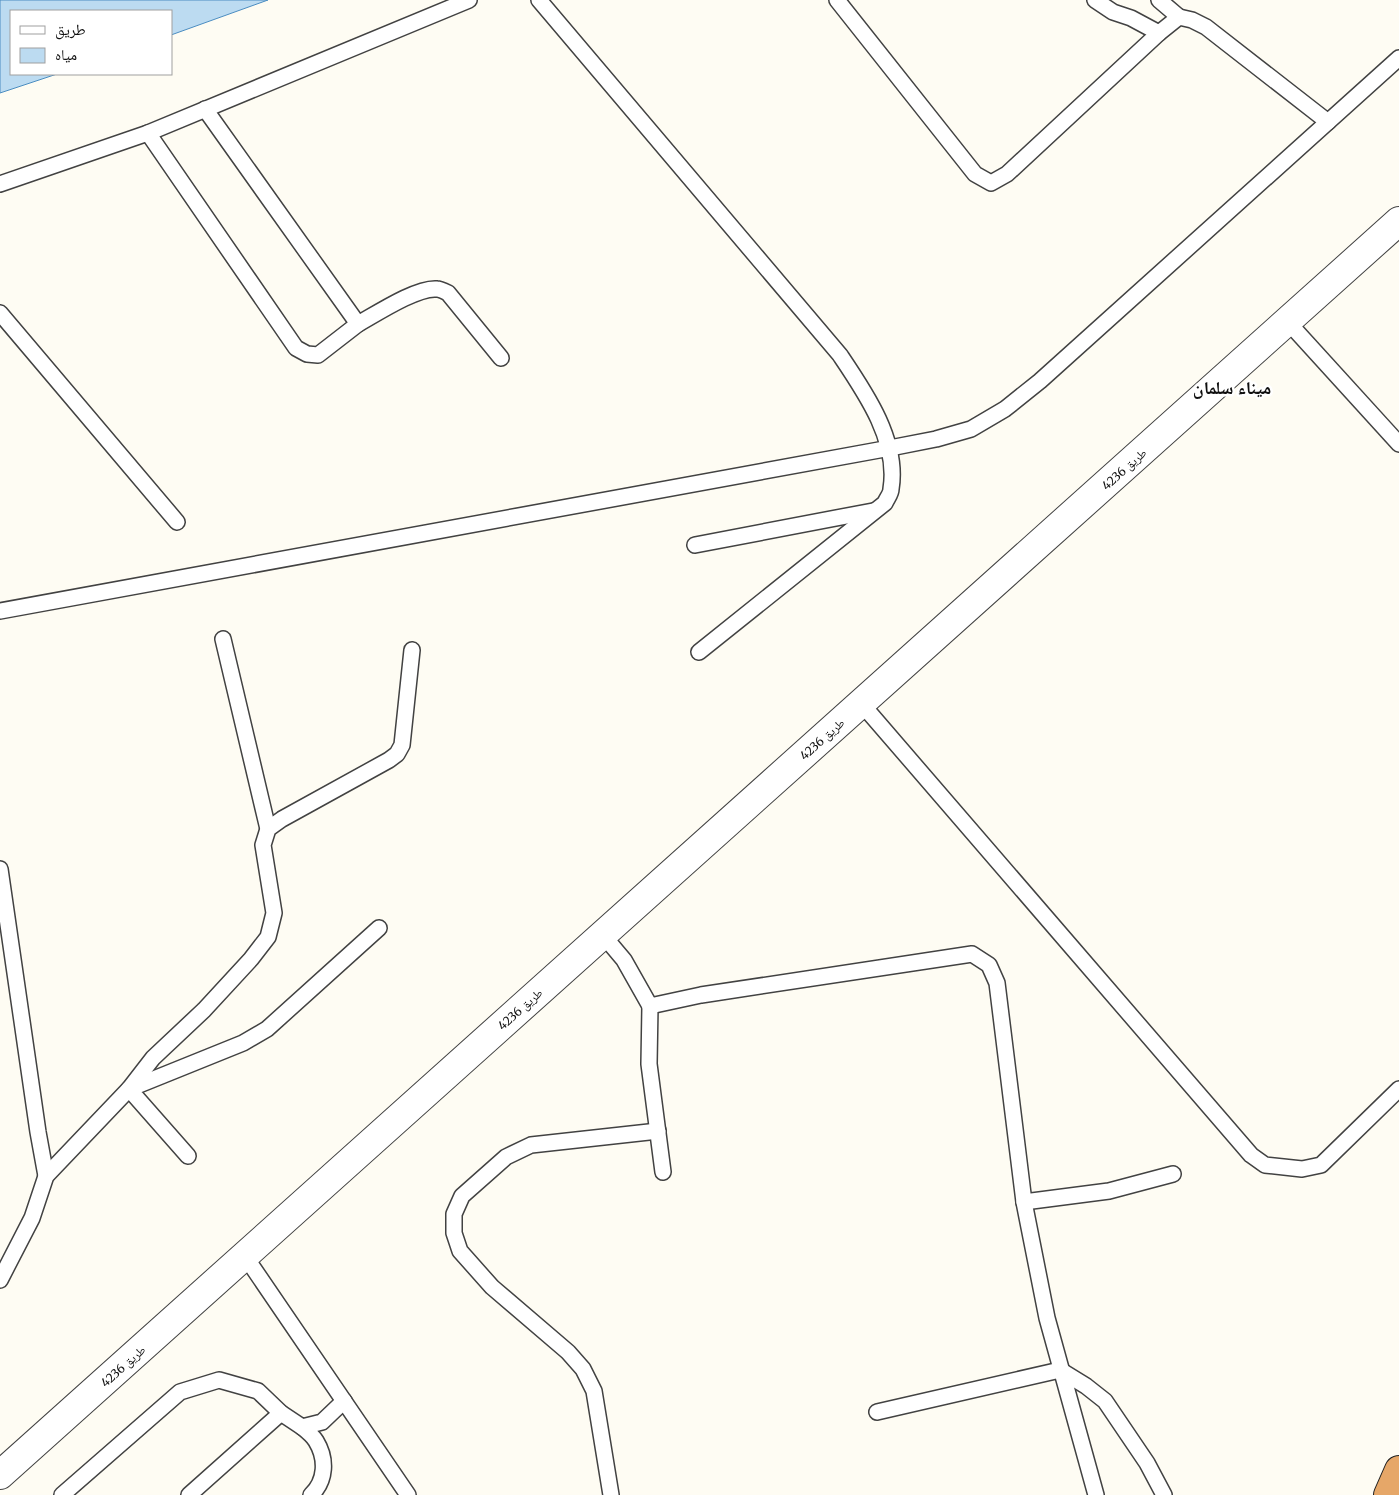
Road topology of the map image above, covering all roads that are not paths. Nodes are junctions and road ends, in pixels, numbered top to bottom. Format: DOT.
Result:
graph roads {
  1 [pos="469,0"];
  2 [pos="539,0"];
  3 [pos="837,0"];
  4 [pos="1096,0"];
  5 [pos="1159,0"];
  6 [pos="1179,18"];
  7 [pos="1159,33"];
  8 [pos="1399,58"];
  9 [pos="204,109"];
  10 [pos="1328,122"];
  11 [pos="148,133"];
  12 [pos="0,184"];
  13 [pos="1399,222"];
  14 [pos="0,313"];
  15 [pos="1288,322"];
  16 [pos="358,324"];
  17 [pos="501,358"];
  18 [pos="1399,444"];
  19 [pos="890,448"];
  20 [pos="874,511"];
  21 [pos="177,522"];
  22 [pos="694,545"];
  23 [pos="0,611"];
  24 [pos="223,639"];
  25 [pos="412,650"];
  26 [pos="699,652"];
  27 [pos="861,703"];
  28 [pos="268,829"];
  29 [pos="0,869"];
  30 [pos="379,928"];
  31 [pos="602,936"];
  32 [pos="650,1006"];
  33 [pos="129,1089"];
  34 [pos="1399,1089"];
  35 [pos="658,1130"];
  36 [pos="188,1156"];
  37 [pos="663,1172"];
  38 [pos="1173,1174"];
  39 [pos="46,1176"];
  40 [pos="1024,1202"];
  41 [pos="245,1256"];
  42 [pos="0,1280"];
  43 [pos="1060,1370"];
  44 [pos="344,1401"];
  45 [pos="877,1412"];
  46 [pos="281,1413"];
  47 [pos="302,1427"];
  48 [pos="1399,1470"];
  49 [pos="0,1475"];
  50 [pos="404,1493"];
  51 [pos="62,1495"];
  52 [pos="190,1495"];
  53 [pos="311,1495"];
  54 [pos="611,1495"];
  55 [pos="1096,1495"];
  56 [pos="1164,1495"];
  57 [pos="1388,1495"];
  1 -- 9 [label="lane"];
  2 -- 19 [label="lane"];
  3 -- 7 [label="lane"];
  4 -- 7 [label="lane"];
  5 -- 6 [label="lane"];
  6 -- 7 [label="lane"];
  6 -- 10 [label="lane"];
  8 -- 10 [label="lane"];
  9 -- 11 [label="lane"];
  9 -- 16 [label="lane"];
  10 -- 19 [label="lane"];
  11 -- 12 [label="lane"];
  11 -- 16 [label="lane"];
  13 -- 15 [label="street, طريق 4236"];
  14 -- 21 [label="lane"];
  15 -- 18 [label="lane"];
  15 -- 27 [label="street, طريق 4236"];
  16 -- 17 [label="lane"];
  19 -- 20 [label="lane"];
  19 -- 23 [label="lane"];
  20 -- 22 [label="lane"];
  20 -- 26 [label="lane"];
  24 -- 28 [label="lane"];
  25 -- 28 [label="lane"];
  27 -- 31 [label="street, طريق 4236"];
  27 -- 34 [label="lane"];
  28 -- 33 [label="lane"];
  29 -- 39 [label="lane"];
  30 -- 33 [label="lane"];
  31 -- 32 [label="lane"];
  31 -- 41 [label="street, طريق 4236"];
  32 -- 35 [label="lane"];
  32 -- 40 [label="lane"];
  33 -- 36 [label="lane"];
  33 -- 39 [label="lane"];
  35 -- 37 [label="lane"];
  35 -- 54 [label="lane"];
  38 -- 40 [label="lane"];
  39 -- 42 [label="lane"];
  40 -- 43 [label="lane"];
  41 -- 44 [label="lane"];
  41 -- 49 [label="street, طريق 4236"];
  43 -- 45 [label="lane"];
  43 -- 55 [label="lane"];
  43 -- 56 [label="lane"];
  44 -- 47 [label="lane"];
  44 -- 50 [label="lane"];
  46 -- 47 [label="lane"];
  46 -- 51 [label="lane"];
  46 -- 52 [label="lane"];
  47 -- 53 [label="lane"];
  48 -- 57 [label="highway"];
}
